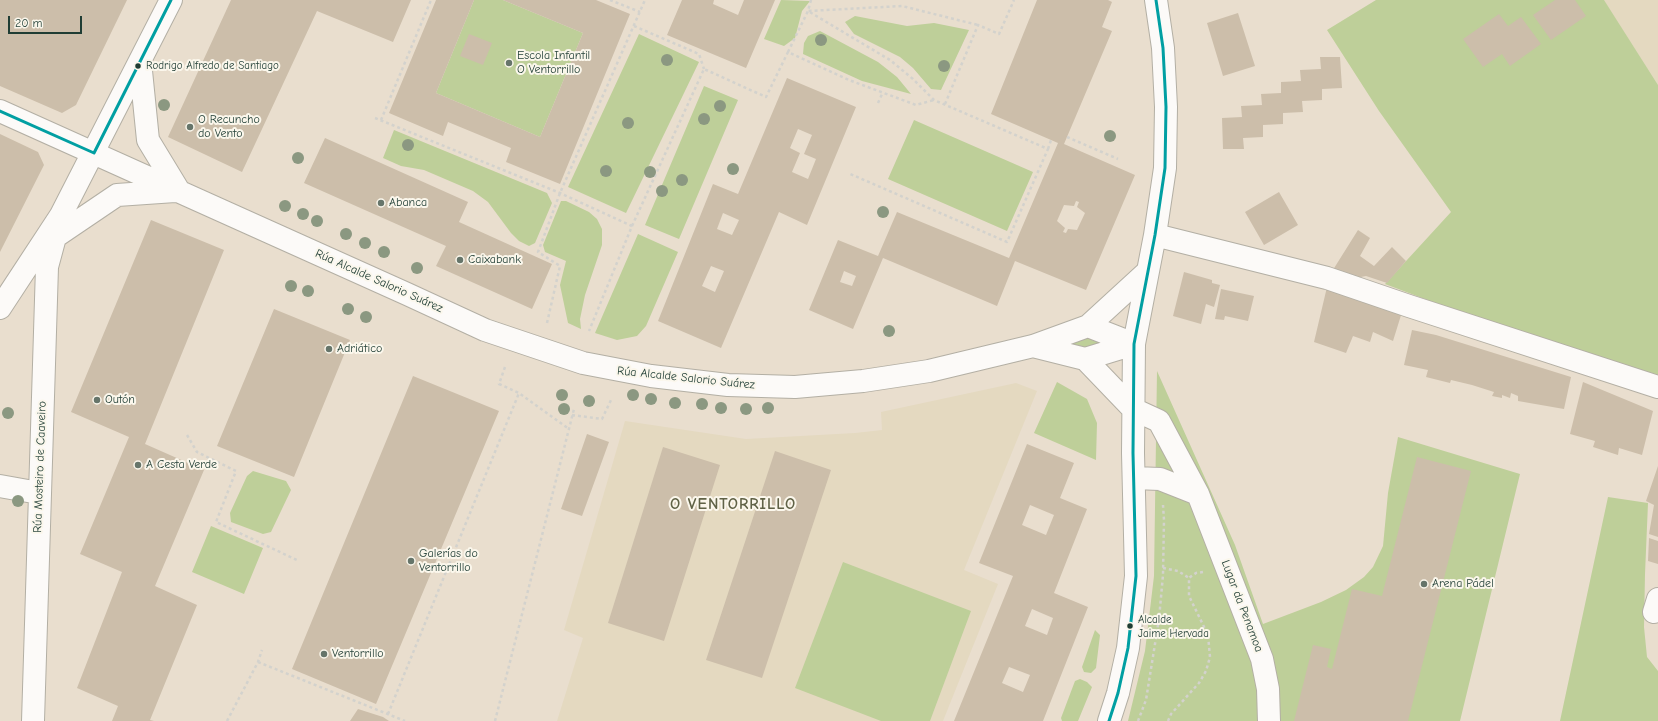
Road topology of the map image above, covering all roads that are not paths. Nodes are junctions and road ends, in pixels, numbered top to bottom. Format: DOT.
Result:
graph roads {
  1 [pos="171,0"];
  2 [pos="1156,0"];
  3 [pos="140,61"];
  4 [pos="0,111"];
  5 [pos="94,153"];
  6 [pos="178,191"];
  7 [pos="62,215"];
  8 [pos="1155,235"];
  9 [pos="55,237"];
  10 [pos="1148,271"];
  11 [pos="0,308"];
  12 [pos="1088,326"];
  13 [pos="1134,344"];
  14 [pos="1033,346"];
  15 [pos="1085,359"];
  16 [pos="1658,387"];
  17 [pos="1133,409"];
  18 [pos="1134,478"];
  19 [pos="1,489"];
  20 [pos="39,492"];
  21 [pos="1198,494"];
  22 [pos="33,721"];
  23 [pos="1109,721"];
  24 [pos="1268,721"];
  1 -- 3 [label="street"];
  2 -- 8 [label="street"];
  3 -- 5 [label="street"];
  3 -- 6 [label="street"];
  4 -- 5 [label="street, Rúa Alcalde Salorio Suárez"];
  5 -- 6 [label="street, Rúa Alcalde Salorio Suárez"];
  5 -- 7 [label="street"];
  6 -- 9 [label="street, Rúa Alcalde Salorio Suárez"];
  6 -- 14 [label="street, Rúa Alcalde Salorio Suárez"];
  7 -- 9 [label="street, Rúa Mosteiro de Caaveiro"];
  7 -- 11 [label="street"];
  8 -- 10 [label="street"];
  8 -- 16 [label="street"];
  9 -- 20 [label="street, Rúa Mosteiro de Caaveiro"];
  10 -- 12 [label="street, Rúa Alcalde Salorio Suárez"];
  10 -- 13 [label="street"];
  12 -- 13 [label="street"];
  12 -- 14 [label="street, Rúa Alcalde Salorio Suárez"];
  13 -- 15 [label="street"];
  13 -- 17 [label="street"];
  14 -- 15 [label="street, Rúa Alcalde Salorio Suárez"];
  15 -- 17 [label="street"];
  17 -- 18 [label="street"];
  17 -- 21 [label="street, Lugar da Penamoa"];
  18 -- 21 [label="street"];
  18 -- 23 [label="street"];
  19 -- 20 [label="street"];
  20 -- 22 [label="street, Rúa Mosteiro de Caaveiro"];
  21 -- 24 [label="street, Lugar da Penamoa"];
}
